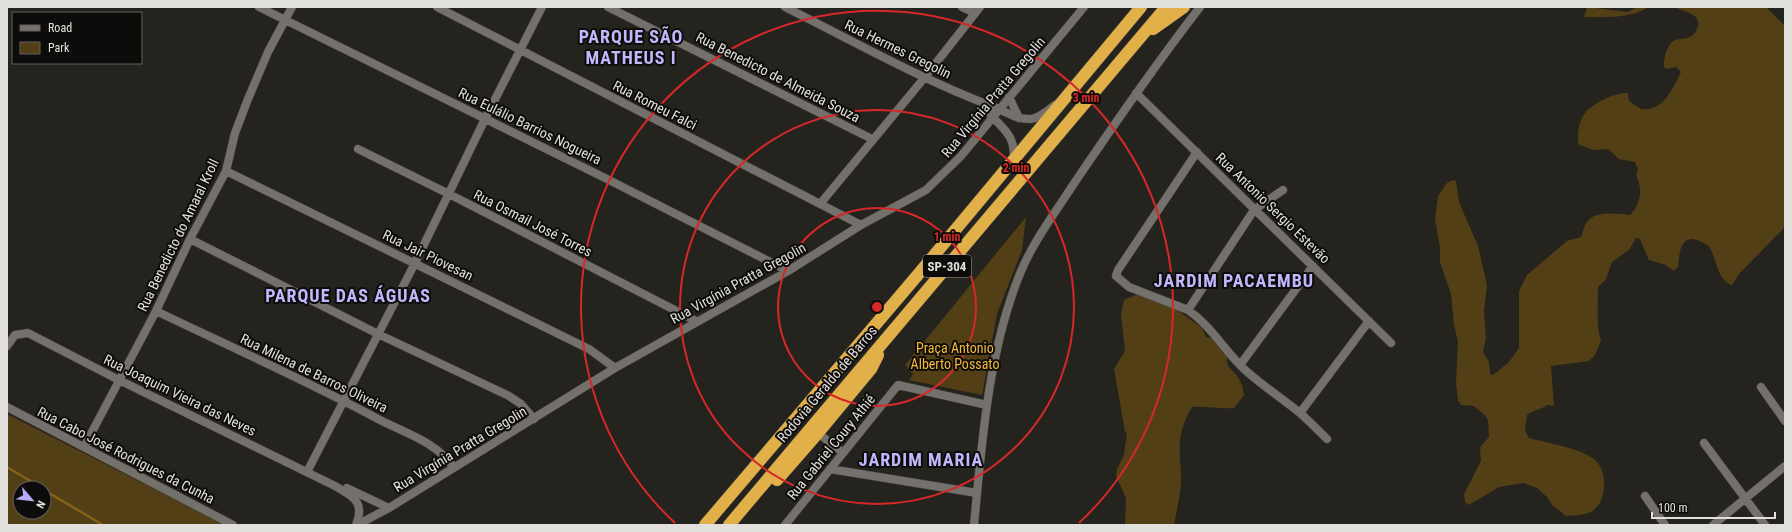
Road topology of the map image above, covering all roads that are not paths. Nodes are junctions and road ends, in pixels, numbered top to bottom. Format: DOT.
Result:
graph roads {
  1 [pos="259,7"];
  2 [pos="292,7"];
  3 [pos="437,7"];
  4 [pos="542,7"];
  5 [pos="608,7"];
  6 [pos="785,7"];
  7 [pos="962,7"];
  8 [pos="1084,7"];
  9 [pos="1141,7"];
  10 [pos="1166,7"];
  11 [pos="1184,7"];
  12 [pos="1200,7"];
  13 [pos="977,10"];
  14 [pos="286,19"];
  15 [pos="1136,42"];
  16 [pos="521,50"];
  17 [pos="925,77"];
  18 [pos="1136,93"];
  19 [pos="1069,95"];
  20 [pos="1009,97"];
  21 [pos="980,103"];
  22 [pos="999,110"];
  23 [pos="993,117"];
  24 [pos="1018,118"];
  25 [pos="485,119"];
  26 [pos="872,139"];
  27 [pos="358,150"];
  28 [pos="1197,152"];
  29 [pos="1014,160"];
  30 [pos="226,171"];
  31 [pos="1283,190"];
  32 [pos="449,194"];
  33 [pos="820,204"];
  34 [pos="1254,210"];
  35 [pos="861,226"];
  36 [pos="190,239"];
  37 [pos="415,263"];
  38 [pos="1313,266"];
  39 [pos="788,271"];
  40 [pos="1188,310"];
  41 [pos="156,311"];
  42 [pos="696,321"];
  43 [pos="1369,321"];
  44 [pos="378,334"];
  45 [pos="889,335"];
  46 [pos="1391,343"];
  47 [pos="7,346"];
  48 [pos="1240,365"];
  49 [pos="615,368"];
  50 [pos="119,380"];
  51 [pos="1761,388"];
  52 [pos="345,401"];
  53 [pos="987,405"];
  54 [pos="7,407"];
  55 [pos="1300,413"];
  56 [pos="534,419"];
  57 [pos="1785,420"];
  58 [pos="818,433"];
  59 [pos="1327,439"];
  60 [pos="1704,443"];
  61 [pos="84,447"];
  62 [pos="843,453"];
  63 [pos="1785,466"];
  64 [pos="453,467"];
  65 [pos="830,469"];
  66 [pos="307,472"];
  67 [pos="333,485"];
  68 [pos="977,493"];
  69 [pos="1645,496"];
  70 [pos="1745,500"];
  71 [pos="390,508"];
  72 [pos="233,525"];
  73 [pos="357,525"];
  74 [pos="706,525"];
  75 [pos="729,525"];
  76 [pos="785,525"];
  77 [pos="974,525"];
  78 [pos="1665,525"];
  79 [pos="1713,525"];
  80 [pos="1765,525"];
  1 -- 14 [label="street, Rua Eulálio Barrios Nogueira"];
  2 -- 14 [label="street, Rua Benedicto do Amaral Kroll"];
  3 -- 16 [label="street, Rua Romeu Falci"];
  4 -- 16 [label="street"];
  5 -- 26 [label="street, Rua Benedicto de Almeida Souza"];
  6 -- 17 [label="street, Rua Hermes Gregolin"];
  7 -- 13 [label="street"];
  8 -- 20 [label="street, Rua Virgínia Pratta Gregolin"];
  9 -- 19 [label="highway, Rodovia Geraldo de Barros / SP-304"];
  10 -- 15 [label="highway, Rodovia Geraldo de Barros / SP-304"];
  11 -- 15 [label="highway"];
  12 -- 18 [label="street"];
  13 -- 17 [label="street"];
  14 -- 25 [label="street, Rua Eulálio Barrios Nogueira"];
  14 -- 30 [label="street, Rua Benedicto do Amaral Kroll"];
  15 -- 45 [label="highway, Rodovia Geraldo de Barros / SP-304"];
  16 -- 25 [label="street"];
  16 -- 33 [label="street, Rua Romeu Falci"];
  17 -- 21 [label="street, Rua Hermes Gregolin"];
  17 -- 26 [label="street"];
  18 -- 28 [label="street, Rua Antonio Sergio Estevão"];
  18 -- 53 [label="street"];
  19 -- 24 [label="street, Rua Hermes Gregolin"];
  19 -- 29 [label="highway, Rodovia Geraldo de Barros / SP-304"];
  20 -- 22 [label="street, Rua Virgínia Pratta Gregolin"];
  20 -- 24 [label="street"];
  21 -- 22 [label="street, Rua Hermes Gregolin"];
  21 -- 23 [label="street, Rua Hermes Gregolin"];
  22 -- 23 [label="street, Rua Virgínia Pratta Gregolin"];
  22 -- 24 [label="street, Rua Hermes Gregolin"];
  23 -- 29 [label="street, Rua Hermes Gregolin"];
  23 -- 35 [label="street, Rua Virgínia Pratta Gregolin"];
  25 -- 32 [label="street"];
  25 -- 39 [label="street, Rua Eulálio Barrios Nogueira"];
  26 -- 33 [label="street"];
  27 -- 32 [label="street, Rua Osmail José Torres"];
  28 -- 34 [label="street, Rua Antonio Sergio Estevão"];
  28 -- 40 [label="street"];
  29 -- 74 [label="highway, Rodovia Geraldo de Barros / SP-304"];
  30 -- 36 [label="street, Rua Benedicto do Amaral Kroll"];
  30 -- 37 [label="street, Rua Jair Piovesan"];
  31 -- 34 [label="street"];
  32 -- 37 [label="street"];
  32 -- 42 [label="street, Rua Osmail José Torres"];
  33 -- 35 [label="street, Rua Romeu Falci"];
  34 -- 38 [label="street, Rua Antonio Sergio Estevão"];
  34 -- 40 [label="street"];
  35 -- 39 [label="street, Rua Virgínia Pratta Gregolin"];
  36 -- 41 [label="street, Rua Benedicto do Amaral Kroll"];
  36 -- 44 [label="street"];
  37 -- 44 [label="street"];
  37 -- 49 [label="street, Rua Jair Piovesan"];
  38 -- 43 [label="street, Rua Antonio Sergio Estevão"];
  38 -- 48 [label="street"];
  39 -- 42 [label="street, Rua Virgínia Pratta Gregolin"];
  40 -- 48 [label="street"];
  41 -- 50 [label="street, Rua Benedicto do Amaral Kroll"];
  41 -- 52 [label="street, Rua Milena de Barros Oliveira"];
  42 -- 49 [label="street, Rua Virgínia Pratta Gregolin"];
  43 -- 46 [label="street, Rua Antonio Sergio Estevão"];
  43 -- 55 [label="street"];
  44 -- 52 [label="street"];
  44 -- 56 [label="street"];
  45 -- 58 [label="highway"];
  45 -- 75 [label="highway, Rodovia Geraldo de Barros / SP-304"];
  47 -- 50 [label="street, Rua Joaquim Vieira das Neves"];
  48 -- 55 [label="street"];
  49 -- 56 [label="street, Rua Virgínia Pratta Gregolin"];
  50 -- 61 [label="street, Rua Benedicto do Amaral Kroll"];
  50 -- 66 [label="street, Rua Joaquim Vieira das Neves"];
  51 -- 57 [label="street"];
  52 -- 64 [label="street, Rua Milena de Barros Oliveira"];
  52 -- 66 [label="street"];
  53 -- 62 [label="street, Rua Gabriel Coury Athié"];
  53 -- 68 [label="street"];
  54 -- 61 [label="street, Rua Cabo José Rodrigues da Cunha"];
  55 -- 59 [label="street"];
  56 -- 64 [label="street, Rua Virgínia Pratta Gregolin"];
  58 -- 62 [label="street"];
  58 -- 75 [label="highway"];
  60 -- 70 [label="street"];
  61 -- 72 [label="street, Rua Cabo José Rodrigues da Cunha"];
  62 -- 65 [label="street, Rua Gabriel Coury Athié"];
  63 -- 70 [label="street"];
  64 -- 71 [label="street, Rua Virgínia Pratta Gregolin"];
  65 -- 68 [label="street"];
  65 -- 76 [label="street, Rua Gabriel Coury Athié"];
  66 -- 67 [label="street, Rua Joaquim Vieira das Neves"];
  67 -- 71 [label="street, Rua Joaquim Vieira das Neves"];
  67 -- 73 [label="street, Rua Joaquim Vieira das Neves"];
  68 -- 77 [label="street"];
  69 -- 78 [label="street"];
  70 -- 79 [label="street"];
  70 -- 80 [label="street"];
  71 -- 73 [label="street, Rua Virgínia Pratta Gregolin"];
}
